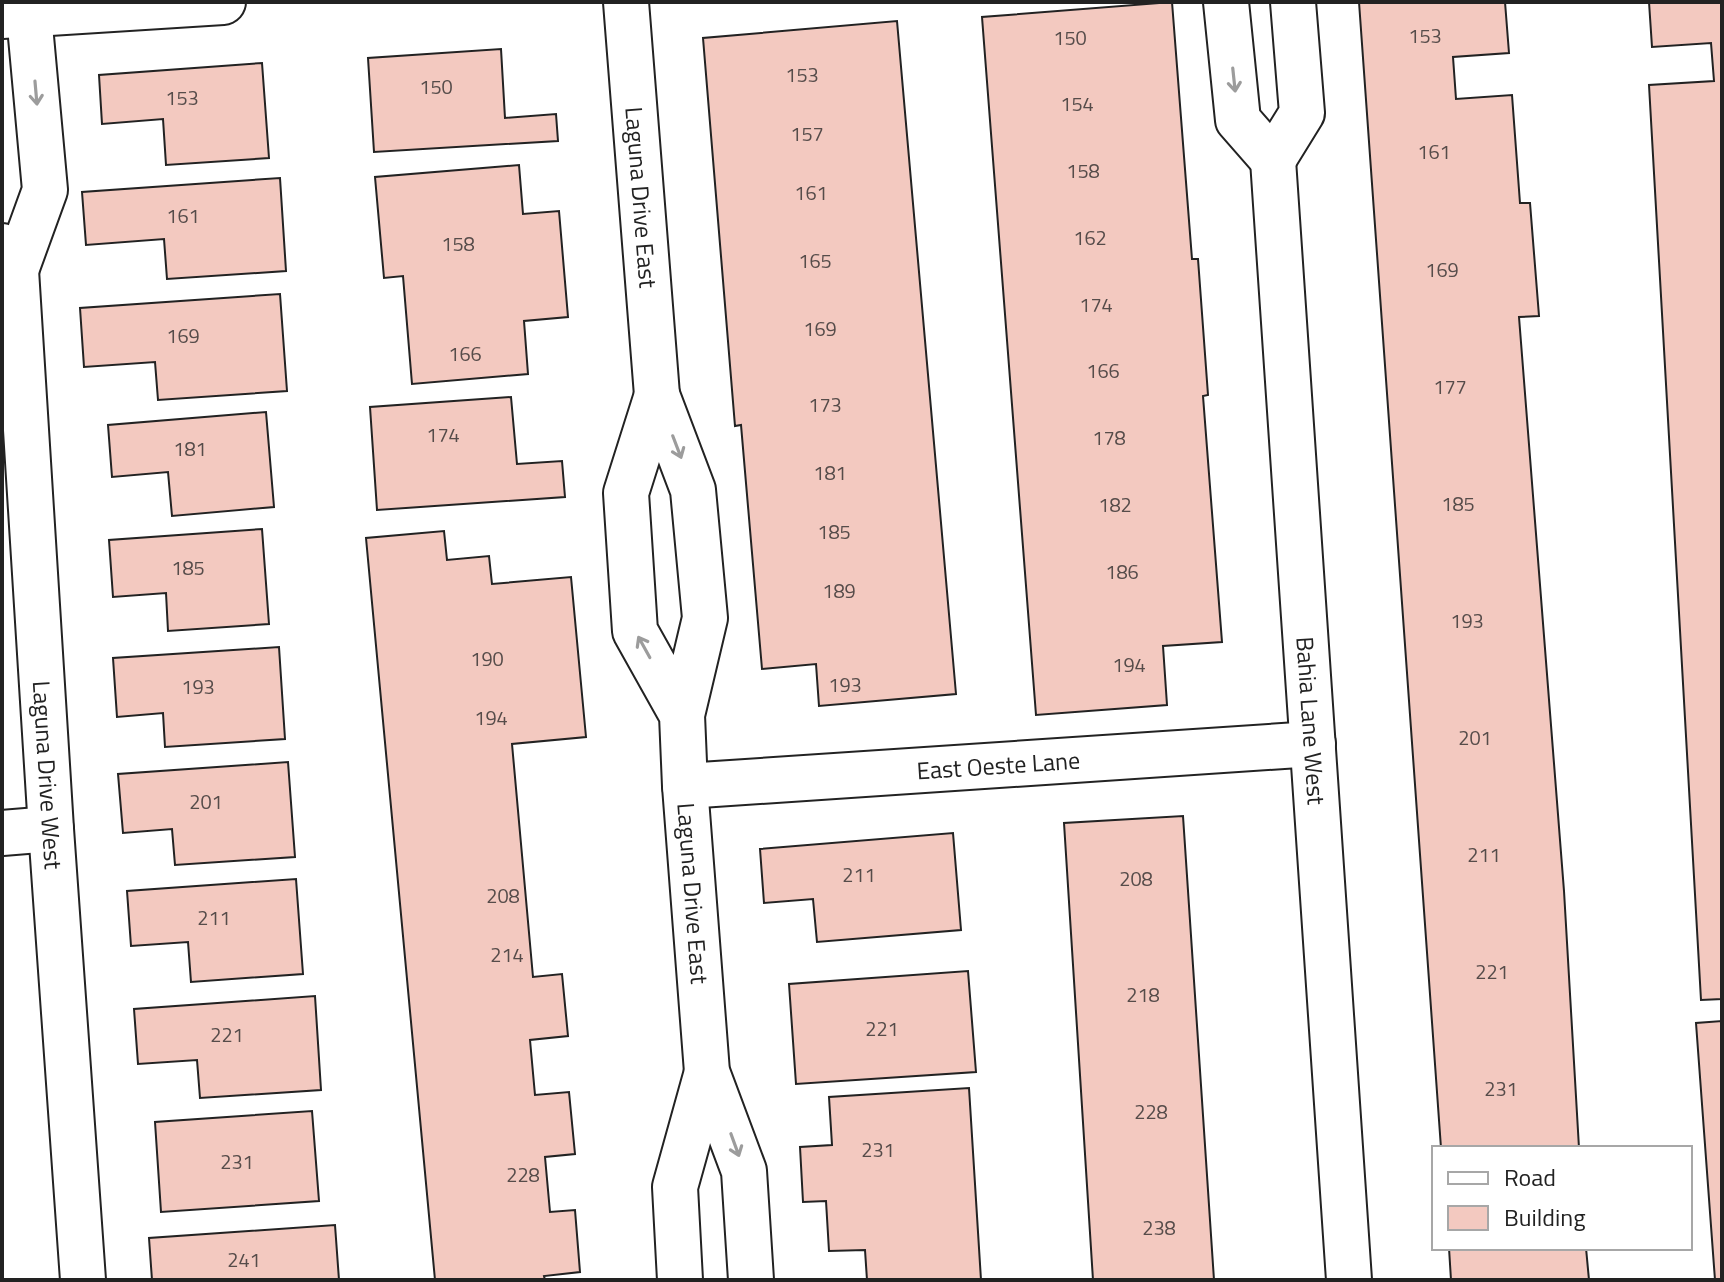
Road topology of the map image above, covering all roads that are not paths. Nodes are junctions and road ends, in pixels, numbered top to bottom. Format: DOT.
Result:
graph roads {
  1 [pos="223,2"];
  2 [pos="626,2"];
  3 [pos="1226,2"];
  4 [pos="1293,2"];
  5 [pos="16,16"];
  6 [pos="1273,160"];
  7 [pos="9,258"];
  8 [pos="657,395"];
  9 [pos="682,715"];
  10 [pos="1313,744"];
  11 [pos="685,786"];
  12 [pos="51,829"];
  13 [pos="2,833"];
  14 [pos="707,1072"];
  15 [pos="83,1280"];
  16 [pos="680,1280"];
  17 [pos="751,1280"];
  18 [pos="1349,1280"];
  1 -- 5 [label="street"];
  2 -- 8 [label="street, Laguna Drive East"];
  3 -- 6 [label="street, one-way"];
  4 -- 6 [label="street"];
  5 -- 7 [label="street, Laguna Drive West, one-way"];
  6 -- 10 [label="street, Bahia Lane West"];
  7 -- 12 [label="street, Laguna Drive West"];
  8 -- 9 [label="street, Laguna Drive East, one-way"];
  9 -- 8 [label="street, Laguna Drive East, one-way"];
  9 -- 11 [label="street, Laguna Drive East"];
  10 -- 11 [label="street, East Oeste Lane"];
  10 -- 18 [label="street, Bahia Lane West"];
  11 -- 14 [label="street, Laguna Drive East"];
  12 -- 13 [label="street"];
  12 -- 15 [label="street, Laguna Drive West"];
  14 -- 16 [label="street, Laguna Drive East"];
  14 -- 17 [label="street, Laguna Drive East, one-way"];
}
